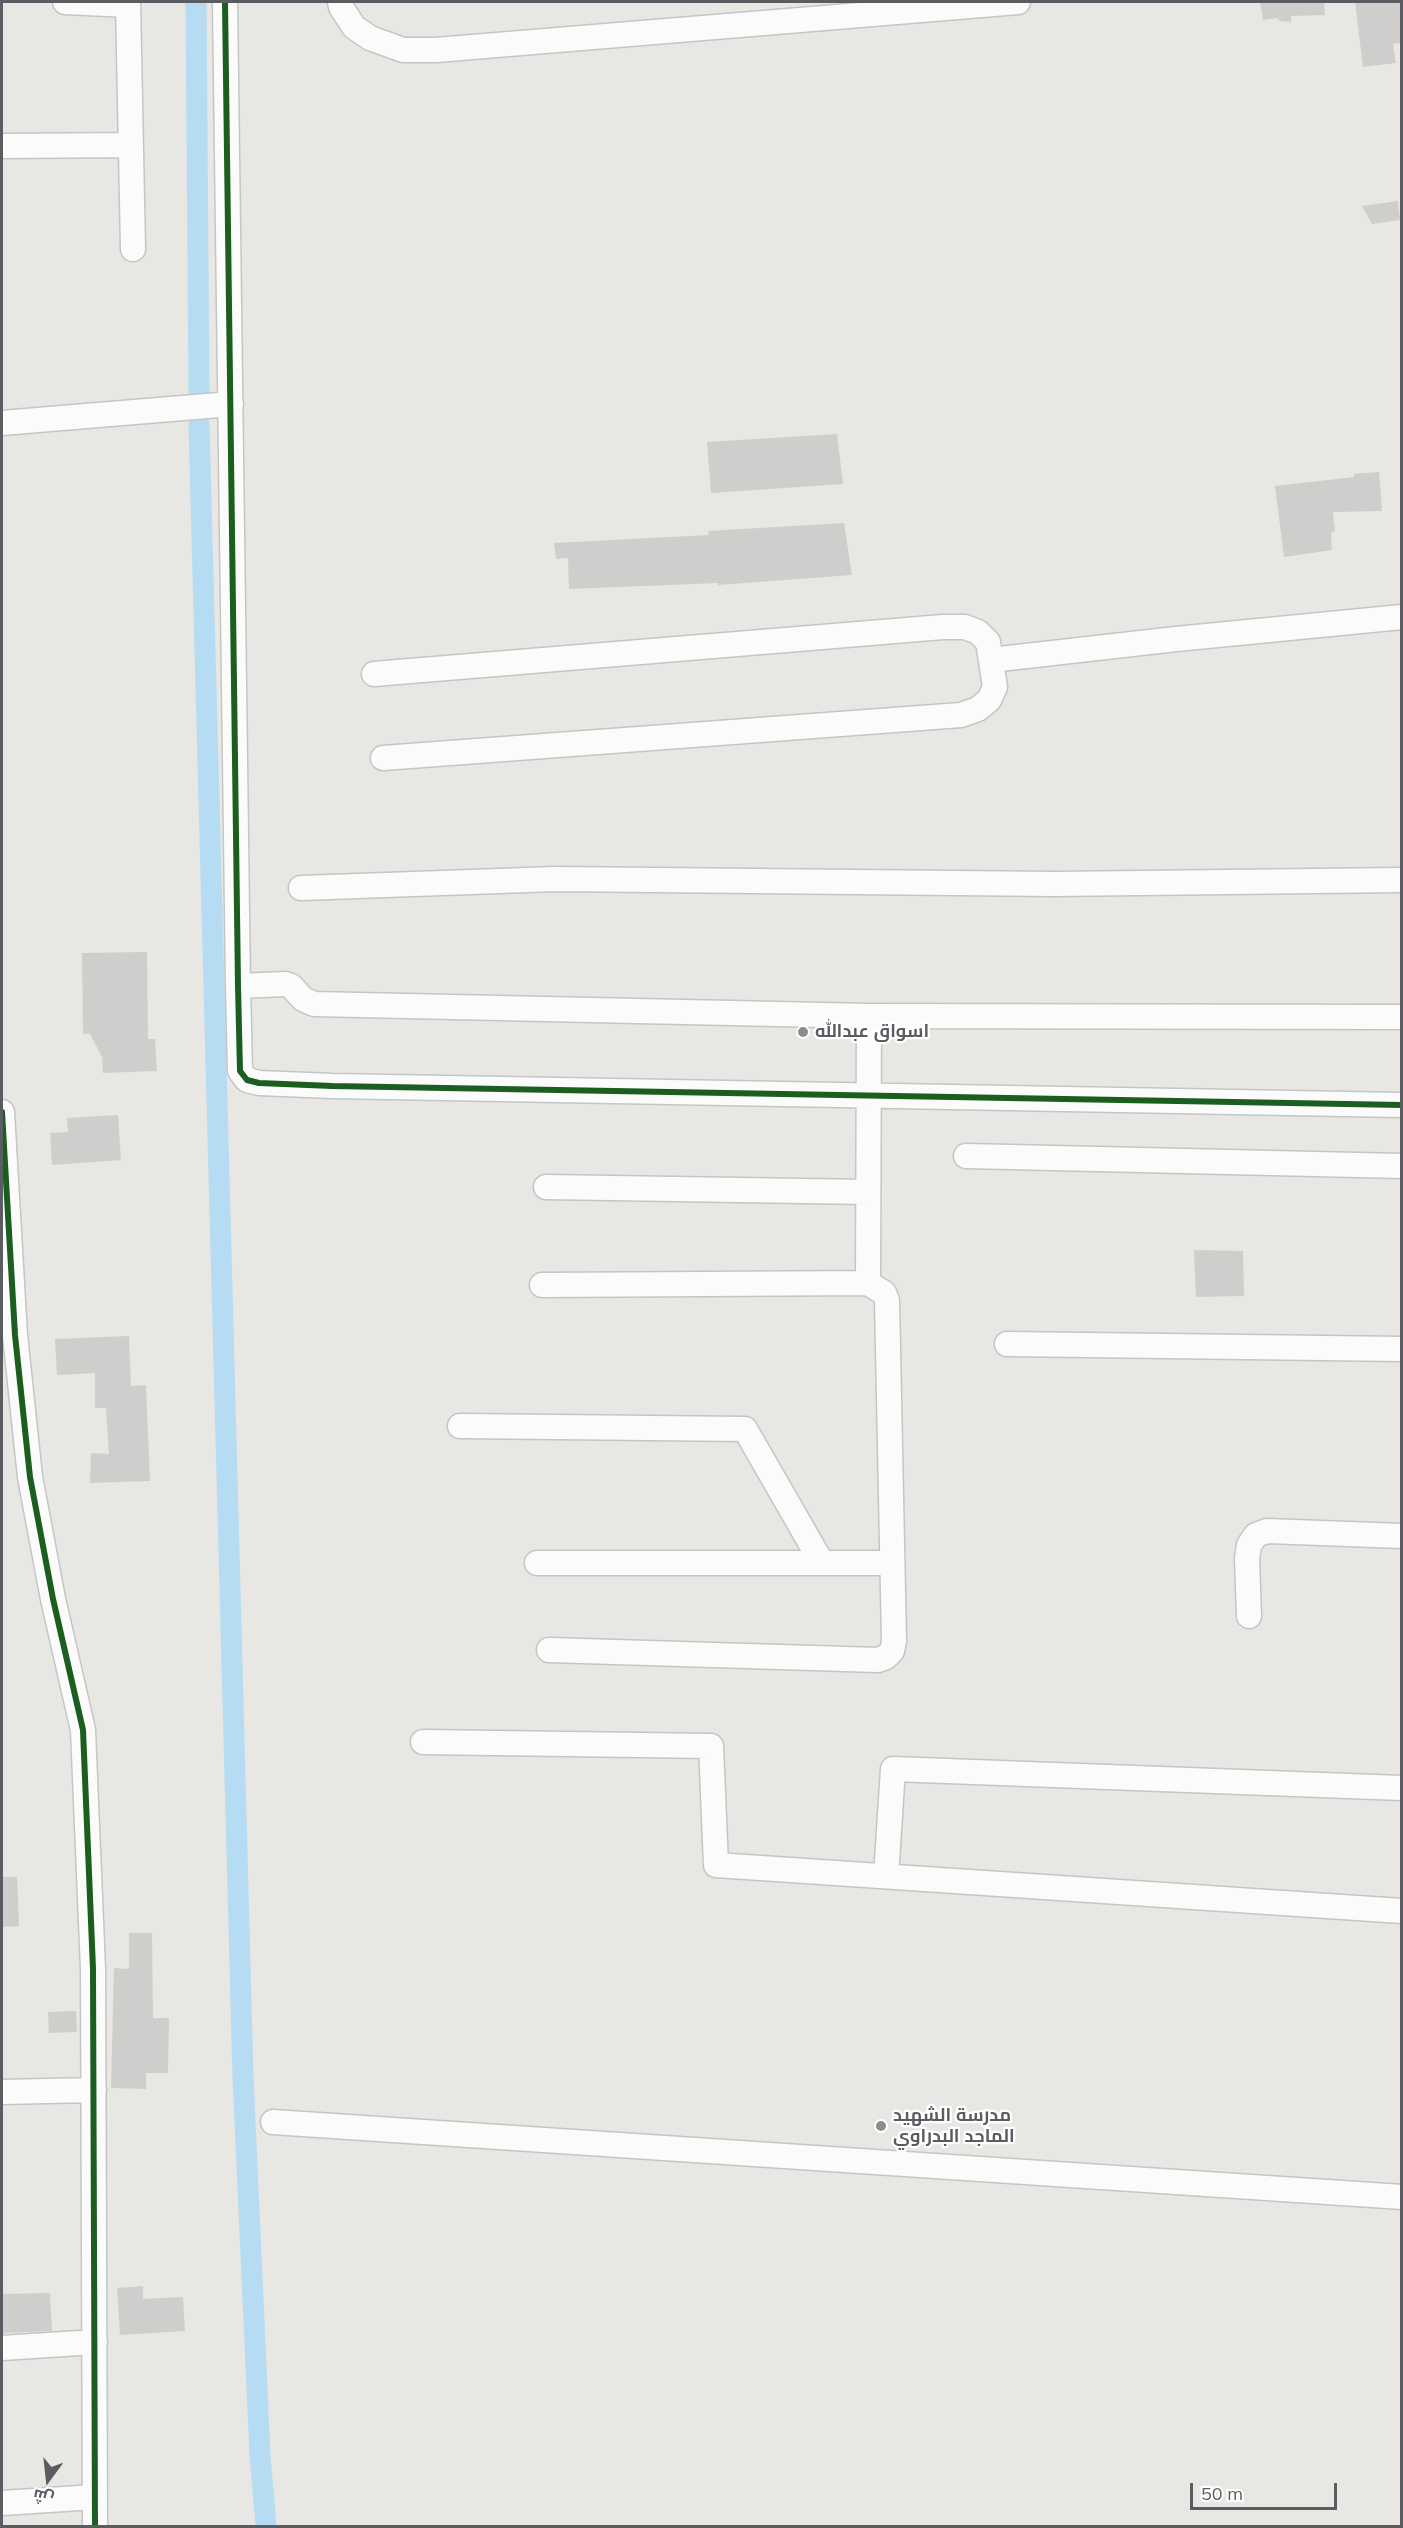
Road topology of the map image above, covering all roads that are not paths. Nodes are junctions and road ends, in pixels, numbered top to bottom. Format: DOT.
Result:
graph roads {
  1 [pos="65,2"];
  2 [pos="225,2"];
  3 [pos="340,2"];
  4 [pos="1018,2"];
  5 [pos="128,3"];
  6 [pos="131,145"];
  7 [pos="2,146"];
  8 [pos="133,249"];
  9 [pos="231,404"];
  10 [pos="2,423"];
  11 [pos="1401,617"];
  12 [pos="991,660"];
  13 [pos="374,674"];
  14 [pos="383,758"];
  15 [pos="1401,880"];
  16 [pos="301,888"];
  17 [pos="238,986"];
  18 [pos="869,1016"];
  19 [pos="1401,1017"];
  20 [pos="868,1097"];
  21 [pos="1401,1105"];
  22 [pos="2,1112"];
  23 [pos="966,1156"];
  24 [pos="1401,1166"];
  25 [pos="546,1187"];
  26 [pos="868,1192"];
  27 [pos="868,1283"];
  28 [pos="542,1285"];
  29 [pos="1007,1344"];
  30 [pos="1401,1349"];
  31 [pos="460,1426"];
  32 [pos="1401,1536"];
  33 [pos="537,1563"];
  34 [pos="822,1563"];
  35 [pos="891,1563"];
  36 [pos="1249,1616"];
  37 [pos="549,1650"];
  38 [pos="423,1742"];
  39 [pos="1401,1788"];
  40 [pos="886,1876"];
  41 [pos="1401,1911"];
  42 [pos="94,2090"];
  43 [pos="2,2092"];
  44 [pos="273,2122"];
  45 [pos="1401,2197"];
  46 [pos="95,2342"];
  47 [pos="2,2348"];
  48 [pos="95,2497"];
  49 [pos="2,2503"];
  50 [pos="95,2526"];
  1 -- 5 [label="street"];
  2 -- 9 [label="street"];
  3 -- 4 [label="street"];
  5 -- 6 [label="street"];
  6 -- 7 [label="street"];
  6 -- 8 [label="street"];
  9 -- 10 [label="street"];
  9 -- 17 [label="street"];
  11 -- 12 [label="street"];
  12 -- 13 [label="street"];
  12 -- 14 [label="street"];
  15 -- 16 [label="street"];
  17 -- 18 [label="street"];
  17 -- 20 [label="street"];
  18 -- 19 [label="street"];
  18 -- 20 [label="street"];
  20 -- 21 [label="street"];
  20 -- 26 [label="street"];
  22 -- 42 [label="street"];
  23 -- 24 [label="street"];
  25 -- 26 [label="street"];
  26 -- 27 [label="street"];
  27 -- 28 [label="street"];
  27 -- 35 [label="street"];
  29 -- 30 [label="street"];
  31 -- 34 [label="street"];
  32 -- 36 [label="street"];
  33 -- 34 [label="street"];
  34 -- 35 [label="street"];
  35 -- 37 [label="street"];
  38 -- 40 [label="street"];
  39 -- 40 [label="street"];
  40 -- 41 [label="street"];
  42 -- 43 [label="street"];
  42 -- 46 [label="street"];
  44 -- 45 [label="street"];
  46 -- 47 [label="street"];
  46 -- 48 [label="street"];
  48 -- 49 [label="street"];
  48 -- 50 [label="street"];
}
